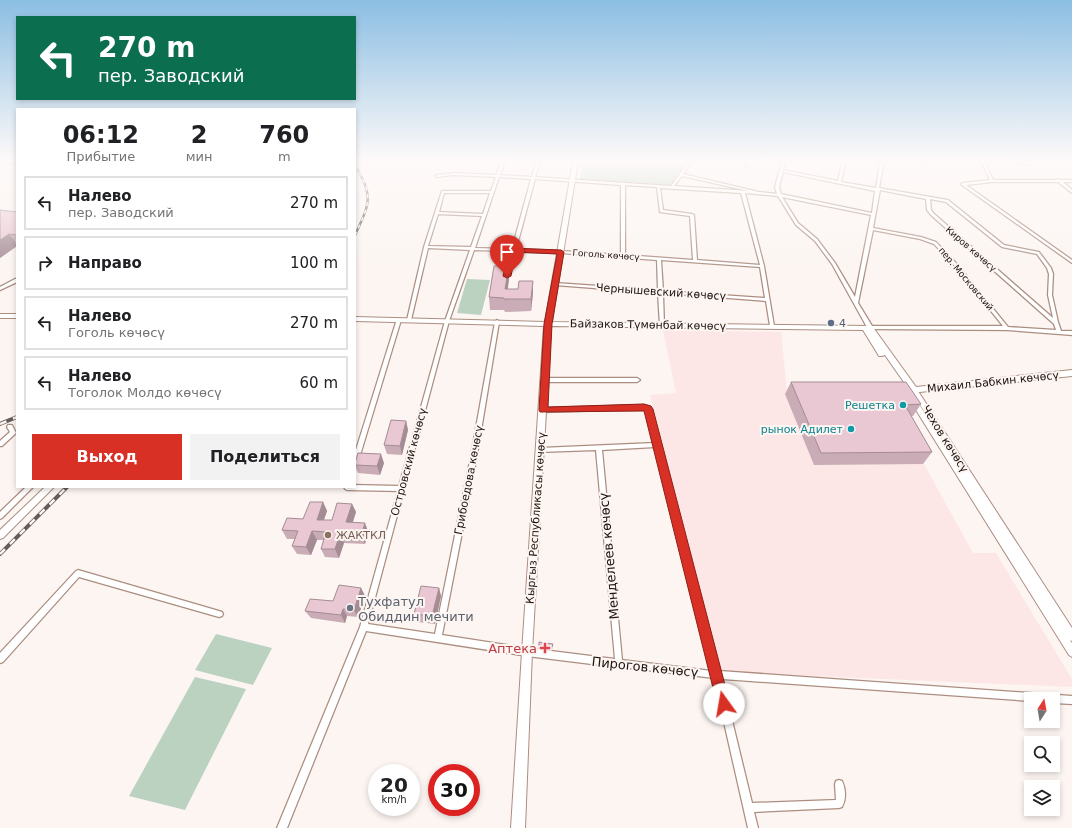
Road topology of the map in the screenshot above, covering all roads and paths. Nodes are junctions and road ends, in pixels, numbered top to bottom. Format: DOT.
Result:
graph roads {
  1 [pos="440,200"];
  2 [pos="489,200"];
  3 [pos="527,200"];
  4 [pos="570,200"];
  5 [pos="623,200"];
  6 [pos="660,200"];
  7 [pos="745,200"];
  8 [pos="781,200"];
  9 [pos="798,200"];
  10 [pos="876,200"];
  11 [pos="928,200"];
  12 [pos="938,200"];
  13 [pos="985,200"];
  14 [pos="436,213"];
  15 [pos="873,214"];
  16 [pos="484,215"];
  17 [pos="871,229"];
  18 [pos="426,247"];
  19 [pos="472,248"];
  20 [pos="513,250"];
  21 [pos="561,252"];
  22 [pos="624,256"];
  23 [pos="659,259"];
  24 [pos="695,261"];
  25 [pos="1072,262"];
  26 [pos="762,266"];
  27 [pos="507,276"];
  28 [pos="16,281"];
  29 [pos="555,284"];
  30 [pos="0,290"];
  31 [pos="660,292"];
  32 [pos="767,300"];
  33 [pos="856,303"];
  34 [pos="0,316"];
  35 [pos="16,316"];
  36 [pos="356,319"];
  37 [pos="399,320"];
  38 [pos="409,320"];
  39 [pos="446,321"];
  40 [pos="497,322"];
  41 [pos="1056,322"];
  42 [pos="548,324"];
  43 [pos="662,326"];
  44 [pos="772,326"];
  45 [pos="867,328"];
  46 [pos="1008,328"];
  47 [pos="1059,331"];
  48 [pos="1072,333"];
  49 [pos="1072,374"];
  50 [pos="545,380"];
  51 [pos="637,380"];
  52 [pos="910,389"];
  53 [pos="544,410"];
  54 [pos="10,427"];
  55 [pos="0,444"];
  56 [pos="656,445"];
  57 [pos="599,448"];
  58 [pos="540,450"];
  59 [pos="356,459"];
  60 [pos="356,487"];
  61 [pos="29,488"];
  62 [pos="49,488"];
  63 [pos="402,489"];
  64 [pos="0,516"];
  65 [pos="0,535"];
  66 [pos="219,614"];
  67 [pos="364,627"];
  68 [pos="1072,636"];
  69 [pos="438,637"];
  70 [pos="527,652"];
  71 [pos="1072,652"];
  72 [pos="0,659"];
  73 [pos="619,664"];
  74 [pos="716,675"];
  75 [pos="1072,700"];
  76 [pos="839,784"];
  77 [pos="748,808"];
  78 [pos="282,828"];
  79 [pos="518,828"];
  80 [pos="753,828"];
  1 -- 14 [label="street"];
  2 -- 16 [label="street, Островский көчөсү"];
  3 -- 20 [label="street"];
  4 -- 21 [label="main road, Кыргыз Республикасы көчөсү"];
  5 -- 22 [label="street"];
  6 -- 24 [label="street"];
  7 -- 26 [label="street"];
  8 -- 33 [label="street, Чехов көчөсү"];
  9 -- 15 [label="street"];
  10 -- 15 [label="street"];
  11 -- 41 [label="street, Киров көчөсү"];
  12 -- 41 [label="street"];
  13 -- 25 [label="street"];
  14 -- 16 [label="street"];
  14 -- 18 [label="street"];
  15 -- 17 [label="street"];
  16 -- 19 [label="street, Островский көчөсү"];
  17 -- 33 [label="street"];
  17 -- 46 [label="street, пер. Московский"];
  18 -- 19 [label="street, Гоголь көчөсү"];
  18 -- 38 [label="street"];
  19 -- 20 [label="street, Гоголь көчөсү"];
  19 -- 39 [label="street, Островский көчөсү"];
  20 -- 21 [label="street, Гоголь көчөсү"];
  20 -- 27 [label="street"];
  21 -- 22 [label="street, Гоголь көчөсү"];
  21 -- 29 [label="main road, Кыргыз Республикасы көчөсү"];
  22 -- 23 [label="street, Гоголь көчөсү"];
  23 -- 24 [label="street, Гоголь көчөсү"];
  23 -- 31 [label="street"];
  24 -- 26 [label="street, Гоголь көчөсү"];
  26 -- 32 [label="street"];
  28 -- 30 [label="street"];
  29 -- 31 [label="street, Чернышевский көчөсү"];
  29 -- 42 [label="main road, Кыргыз Республикасы көчөсү"];
  31 -- 32 [label="street, Чернышевский көчөсү"];
  31 -- 43 [label="street"];
  32 -- 44 [label="street"];
  33 -- 45 [label="street, Чехов көчөсү"];
  34 -- 35 [label="main road"];
  36 -- 37 [label="main road, Байзаков Түмөнбай көчөсү"];
  37 -- 38 [label="main road, Байзаков Түмөнбай көчөсү"];
  37 -- 59 [label="street"];
  38 -- 39 [label="main road, Байзаков Түмөнбай көчөсү"];
  39 -- 40 [label="main road, Байзаков Түмөнбай көчөсү"];
  39 -- 63 [label="street, Островский көчөсү"];
  40 -- 42 [label="main road, Байзаков Түмөнбай көчөсү"];
  40 -- 69 [label="street, Грибоедова көчөсү"];
  41 -- 47 [label="street"];
  42 -- 43 [label="main road, Байзаков Түмөнбай көчөсү"];
  42 -- 50 [label="main road, Кыргыз Республикасы көчөсү"];
  43 -- 44 [label="main road, Байзаков Түмөнбай көчөсү"];
  44 -- 45 [label="main road, Байзаков Түмөнбай көчөсү"];
  45 -- 46 [label="street"];
  45 -- 52 [label="main road, Чехов көчөсү"];
  46 -- 47 [label="street"];
  47 -- 48 [label="street"];
  49 -- 52 [label="main road, Михаил Бабкин көчөсү"];
  50 -- 51 [label="street"];
  50 -- 53 [label="main road, Кыргыз Республикасы көчөсү"];
  52 -- 68 [label="street, Чехов көчөсү"];
  52 -- 71 [label="street, Чехов көчөсү"];
  53 -- 56 [label="street"];
  53 -- 58 [label="main road, Кыргыз Республикасы көчөсү"];
  54 -- 55 [label="street"];
  56 -- 57 [label="street"];
  56 -- 74 [label="street"];
  57 -- 58 [label="street"];
  57 -- 73 [label="street, Менделеев көчөсү"];
  58 -- 70 [label="main road, Кыргыз Республикасы көчөсү"];
  60 -- 63 [label="street"];
  61 -- 64 [label="street"];
  62 -- 65 [label="street"];
  63 -- 67 [label="street, Островский көчөсү"];
  66 -- 72 [label="street"];
  67 -- 69 [label="street, Пирогов көчөсү"];
  67 -- 78 [label="street, Островский көчөсү"];
  69 -- 70 [label="street, Пирогов көчөсү"];
  70 -- 73 [label="street, Пирогов көчөсү"];
  70 -- 79 [label="main road, Кыргыз Республикасы көчөсү"];
  73 -- 74 [label="street, Пирогов көчөсү"];
  74 -- 75 [label="street, Пирогов көчөсү"];
  74 -- 77 [label="street"];
  76 -- 77 [label="street"];
  77 -- 80 [label="street"];
}
